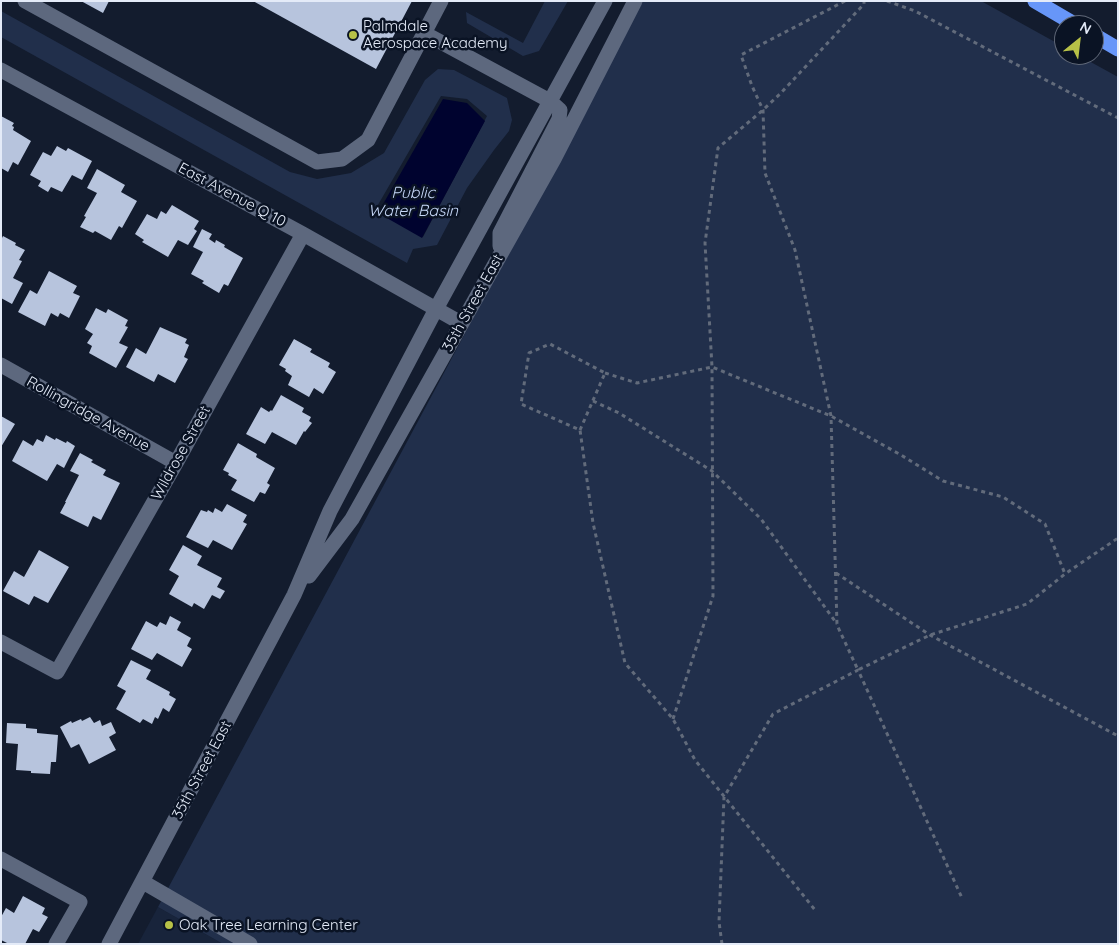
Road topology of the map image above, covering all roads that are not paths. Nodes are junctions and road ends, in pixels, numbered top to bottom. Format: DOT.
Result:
graph roads {
  1 [pos="25,1"];
  2 [pos="441,1"];
  3 [pos="605,1"];
  4 [pos="635,1"];
  5 [pos="1035,1"];
  6 [pos="1059,15"];
  7 [pos="424,33"];
  8 [pos="1104,40"];
  9 [pos="1118,48"];
  10 [pos="1,70"];
  11 [pos="550,101"];
  12 [pos="303,234"];
  13 [pos="500,255"];
  14 [pos="436,309"];
  15 [pos="461,323"];
  16 [pos="1,365"];
  17 [pos="176,463"];
  18 [pos="294,595"];
  19 [pos="1,642"];
  20 [pos="1,859"];
  21 [pos="143,882"];
  22 [pos="56,944"];
  23 [pos="109,944"];
  24 [pos="250,944"];
  1 -- 7 [label="street"];
  2 -- 7 [label="street"];
  3 -- 11 [label="street, 35th Street East"];
  4 -- 13 [label="street, 35th Street East"];
  5 -- 6 [label="highway"];
  7 -- 11 [label="street"];
  8 -- 9 [label="highway"];
  10 -- 12 [label="street, East Avenue Q 10"];
  11 -- 13 [label="street"];
  11 -- 14 [label="street, 35th Street East"];
  12 -- 14 [label="street, East Avenue Q 10"];
  12 -- 17 [label="street, Wildrose Street"];
  13 -- 15 [label="street, 35th Street East"];
  14 -- 15 [label="street, East Avenue Q 10"];
  14 -- 18 [label="street, 35th Street East"];
  15 -- 18 [label="street, 35th Street East"];
  16 -- 17 [label="street, Rollingridge Avenue"];
  17 -- 19 [label="street, Wildrose Street"];
  18 -- 21 [label="street, 35th Street East"];
  20 -- 22 [label="street"];
  21 -- 23 [label="street, 35th Street East"];
  21 -- 24 [label="street"];
}
